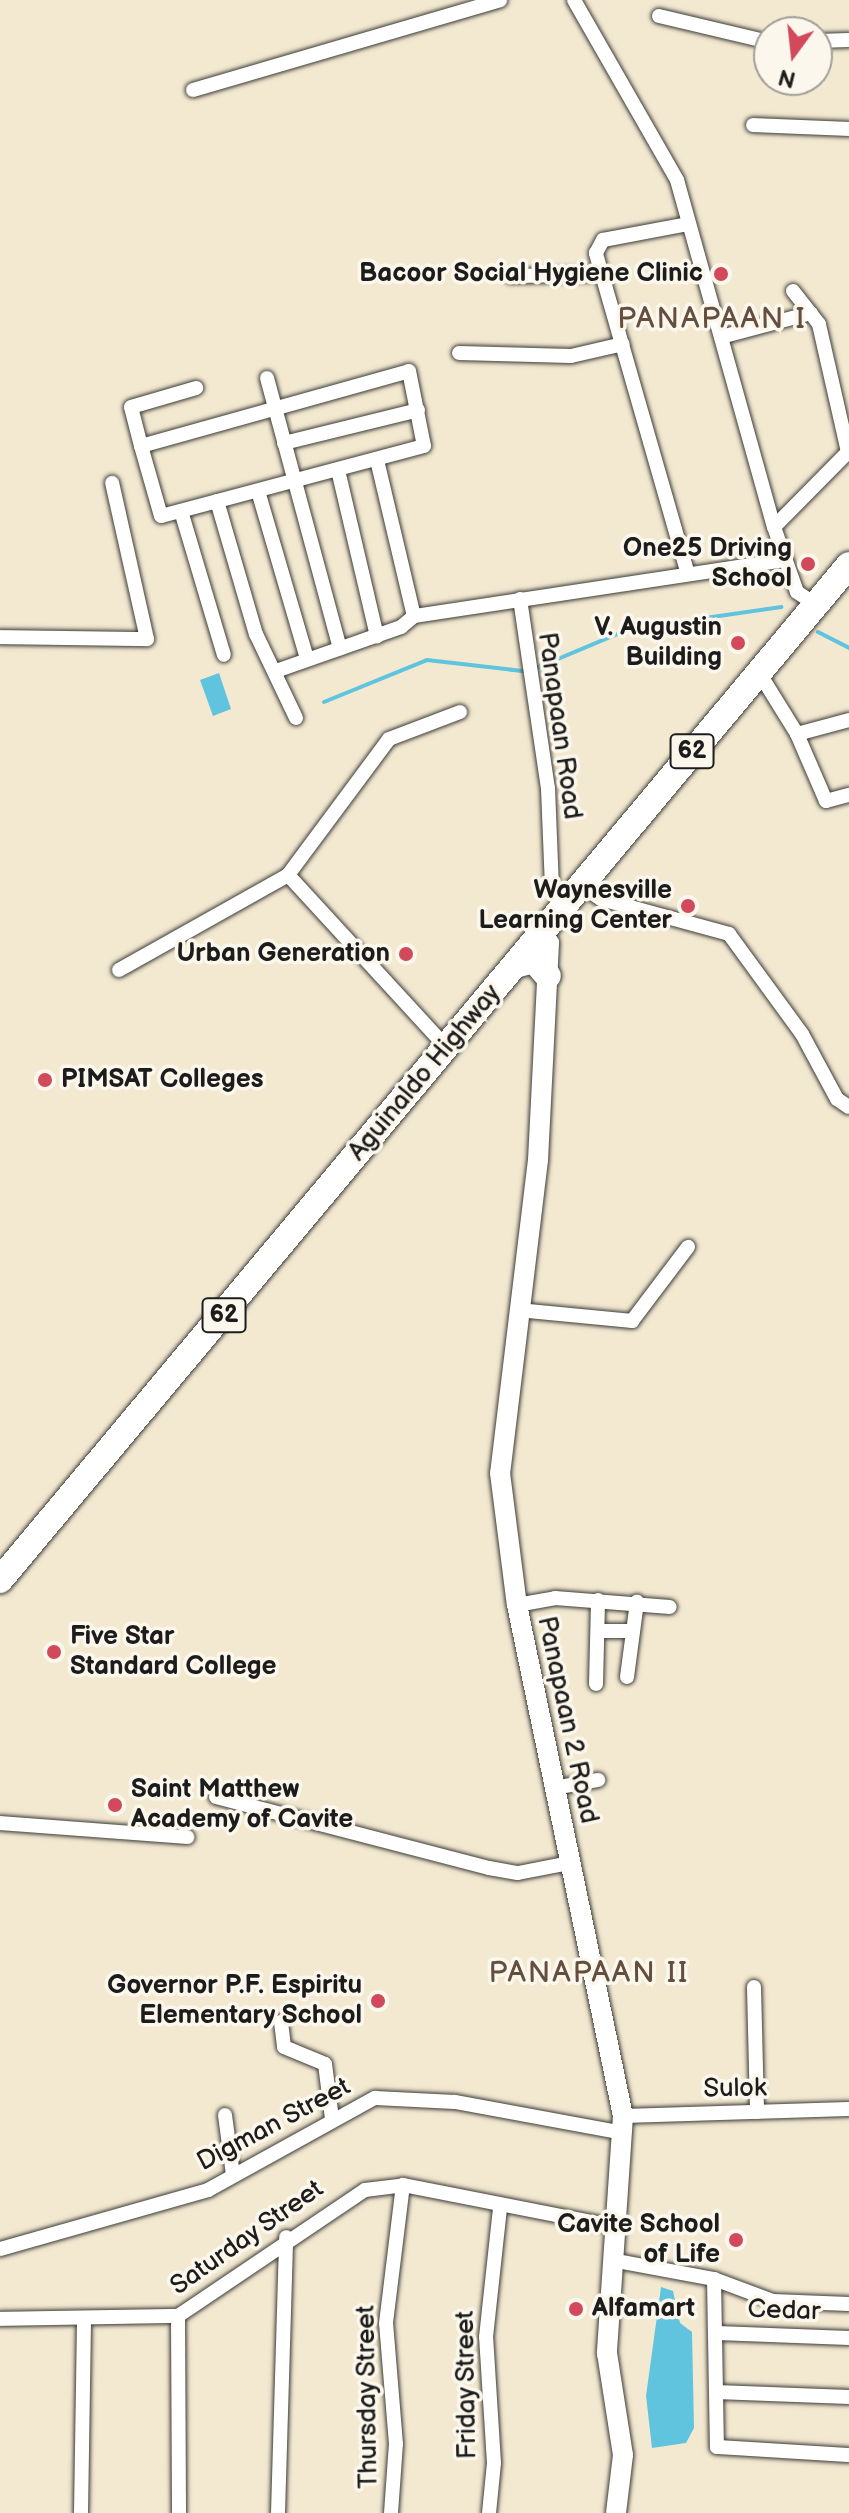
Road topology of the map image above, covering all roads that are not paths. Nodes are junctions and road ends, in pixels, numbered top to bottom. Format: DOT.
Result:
graph roads {
  1 [pos="500,0"];
  2 [pos="574,0"];
  3 [pos="659,16"];
  4 [pos="753,38"];
  5 [pos="193,90"];
  6 [pos="753,125"];
  7 [pos="849,129"];
  8 [pos="688,224"];
  9 [pos="603,274"];
  10 [pos="511,276"];
  11 [pos="793,291"];
  12 [pos="811,313"];
  13 [pos="721,337"];
  14 [pos="623,344"];
  15 [pos="459,353"];
  16 [pos="267,378"];
  17 [pos="196,388"];
  18 [pos="274,404"];
  19 [pos="418,410"];
  20 [pos="284,443"];
  21 [pos="141,446"];
  22 [pos="377,460"];
  23 [pos="338,470"];
  24 [pos="295,481"];
  25 [pos="112,483"];
  26 [pos="258,491"];
  27 [pos="217,501"];
  28 [pos="181,511"];
  29 [pos="774,527"];
  30 [pos="786,560"];
  31 [pos="849,565"];
  32 [pos="687,571"];
  33 [pos="520,599"];
  34 [pos="816,605"];
  35 [pos="414,616"];
  36 [pos="377,636"];
  37 [pos="0,637"];
  38 [pos="340,648"];
  39 [pos="224,655"];
  40 [pos="307,659"];
  41 [pos="276,671"];
  42 [pos="758,671"];
  43 [pos="460,712"];
  44 [pos="296,718"];
  45 [pos="849,720"];
  46 [pos="797,734"];
  47 [pos="849,795"];
  48 [pos="288,875"];
  49 [pos="575,893"];
  50 [pos="541,934"];
  51 [pos="515,965"];
  52 [pos="119,970"];
  53 [pos="548,976"];
  54 [pos="446,1047"];
  55 [pos="849,1107"];
  56 [pos="688,1247"];
  57 [pos="518,1310"];
  58 [pos="0,1580"];
  59 [pos="598,1600"];
  60 [pos="637,1602"];
  61 [pos="517,1605"];
  62 [pos="670,1607"];
  63 [pos="598,1631"];
  64 [pos="633,1631"];
  65 [pos="627,1677"];
  66 [pos="596,1684"];
  67 [pos="598,1780"];
  68 [pos="554,1788"];
  69 [pos="216,1797"];
  70 [pos="0,1823"];
  71 [pos="187,1837"];
  72 [pos="570,1863"];
  73 [pos="754,1987"];
  74 [pos="281,2022"];
  75 [pos="849,2109"];
  76 [pos="757,2112"];
  77 [pos="225,2115"];
  78 [pos="332,2119"];
  79 [pos="624,2124"];
  80 [pos="233,2175"];
  81 [pos="403,2185"];
  82 [pos="500,2209"];
  83 [pos="612,2226"];
  84 [pos="286,2237"];
  85 [pos="0,2249"];
  86 [pos="611,2260"];
  87 [pos="714,2279"];
  88 [pos="848,2302"];
  89 [pos="178,2316"];
  90 [pos="0,2319"];
  91 [pos="84,2321"];
  92 [pos="717,2333"];
  93 [pos="849,2338"];
  94 [pos="716,2392"];
  95 [pos="849,2397"];
  96 [pos="849,2455"];
  97 [pos="81,2513"];
  98 [pos="179,2513"];
  99 [pos="278,2513"];
  100 [pos="391,2513"];
  101 [pos="489,2513"];
  102 [pos="616,2513"];
  1 -- 5 [label="street"];
  2 -- 8 [label="street"];
  3 -- 4 [label="street"];
  6 -- 7 [label="street"];
  8 -- 9 [label="street"];
  8 -- 13 [label="street"];
  9 -- 10 [label="street"];
  9 -- 14 [label="street"];
  11 -- 12 [label="street"];
  12 -- 13 [label="street"];
  12 -- 29 [label="street"];
  13 -- 29 [label="street"];
  14 -- 15 [label="street"];
  14 -- 32 [label="street"];
  16 -- 18 [label="street"];
  17 -- 21 [label="street"];
  18 -- 19 [label="street"];
  18 -- 20 [label="street"];
  18 -- 21 [label="street"];
  19 -- 20 [label="street"];
  19 -- 22 [label="street"];
  20 -- 24 [label="street"];
  21 -- 28 [label="street"];
  22 -- 23 [label="street"];
  22 -- 35 [label="street"];
  23 -- 24 [label="street"];
  23 -- 36 [label="street"];
  24 -- 26 [label="street"];
  24 -- 38 [label="street"];
  25 -- 37 [label="street"];
  26 -- 27 [label="street"];
  26 -- 40 [label="street"];
  27 -- 28 [label="street"];
  27 -- 41 [label="street"];
  28 -- 39 [label="street"];
  29 -- 30 [label="street"];
  30 -- 32 [label="street"];
  30 -- 34 [label="street"];
  31 -- 34 [label="highway, Aguinaldo Highway / 62"];
  32 -- 33 [label="street"];
  33 -- 35 [label="street"];
  33 -- 49 [label="street, Panapaan Road"];
  34 -- 42 [label="highway, Aguinaldo Highway / 62"];
  35 -- 36 [label="street"];
  36 -- 38 [label="street"];
  38 -- 40 [label="street"];
  40 -- 41 [label="street"];
  41 -- 44 [label="street"];
  42 -- 46 [label="street"];
  42 -- 49 [label="highway, Aguinaldo Highway / 62"];
  43 -- 48 [label="street"];
  45 -- 46 [label="street"];
  46 -- 47 [label="street"];
  48 -- 52 [label="street"];
  48 -- 54 [label="street"];
  49 -- 50 [label="highway, Aguinaldo Highway / 62"];
  49 -- 55 [label="street"];
  50 -- 51 [label="highway, Aguinaldo Highway / 62"];
  50 -- 53 [label="street, Panapaan 2 Road"];
  51 -- 53 [label="highway"];
  51 -- 54 [label="highway, Aguinaldo Highway / 62"];
  53 -- 57 [label="street, Panapaan 2 Road"];
  54 -- 58 [label="highway, Aguinaldo Highway / 62"];
  56 -- 57 [label="street"];
  57 -- 61 [label="street, Panapaan 2 Road"];
  59 -- 60 [label="street"];
  59 -- 61 [label="street"];
  59 -- 63 [label="street"];
  60 -- 62 [label="street"];
  60 -- 64 [label="street"];
  61 -- 68 [label="street, Panapaan 2 Road"];
  63 -- 64 [label="street"];
  63 -- 66 [label="street"];
  64 -- 65 [label="street"];
  67 -- 68 [label="street"];
  68 -- 72 [label="street, Panapaan 2 Road"];
  69 -- 72 [label="street"];
  70 -- 71 [label="street"];
  72 -- 79 [label="street, Panapaan 2 Road"];
  73 -- 76 [label="street"];
  74 -- 78 [label="street"];
  75 -- 76 [label="street, Sulok"];
  76 -- 79 [label="street, Sulok"];
  77 -- 80 [label="street"];
  78 -- 79 [label="street, Digman Street"];
  78 -- 80 [label="street, Digman Street"];
  79 -- 83 [label="street, Panapaan 2 Road"];
  80 -- 85 [label="street, Digman Street"];
  81 -- 82 [label="street, Saturday Street"];
  81 -- 84 [label="street, Saturday Street"];
  81 -- 100 [label="street, Thursday Street"];
  82 -- 83 [label="street, Saturday Street"];
  82 -- 101 [label="street, Friday Street"];
  83 -- 86 [label="street, Panapaan 2 Road"];
  84 -- 89 [label="street, Saturday Street"];
  84 -- 99 [label="street"];
  86 -- 87 [label="street"];
  86 -- 102 [label="street, Panapaan 2 Road"];
  87 -- 88 [label="street"];
  87 -- 92 [label="street"];
  89 -- 91 [label="street, Saturday Street"];
  89 -- 98 [label="street"];
  90 -- 91 [label="street, Saturday Street"];
  91 -- 97 [label="street"];
  92 -- 93 [label="street, Cedar"];
  92 -- 94 [label="street"];
  94 -- 95 [label="street"];
  94 -- 96 [label="street"];
}
